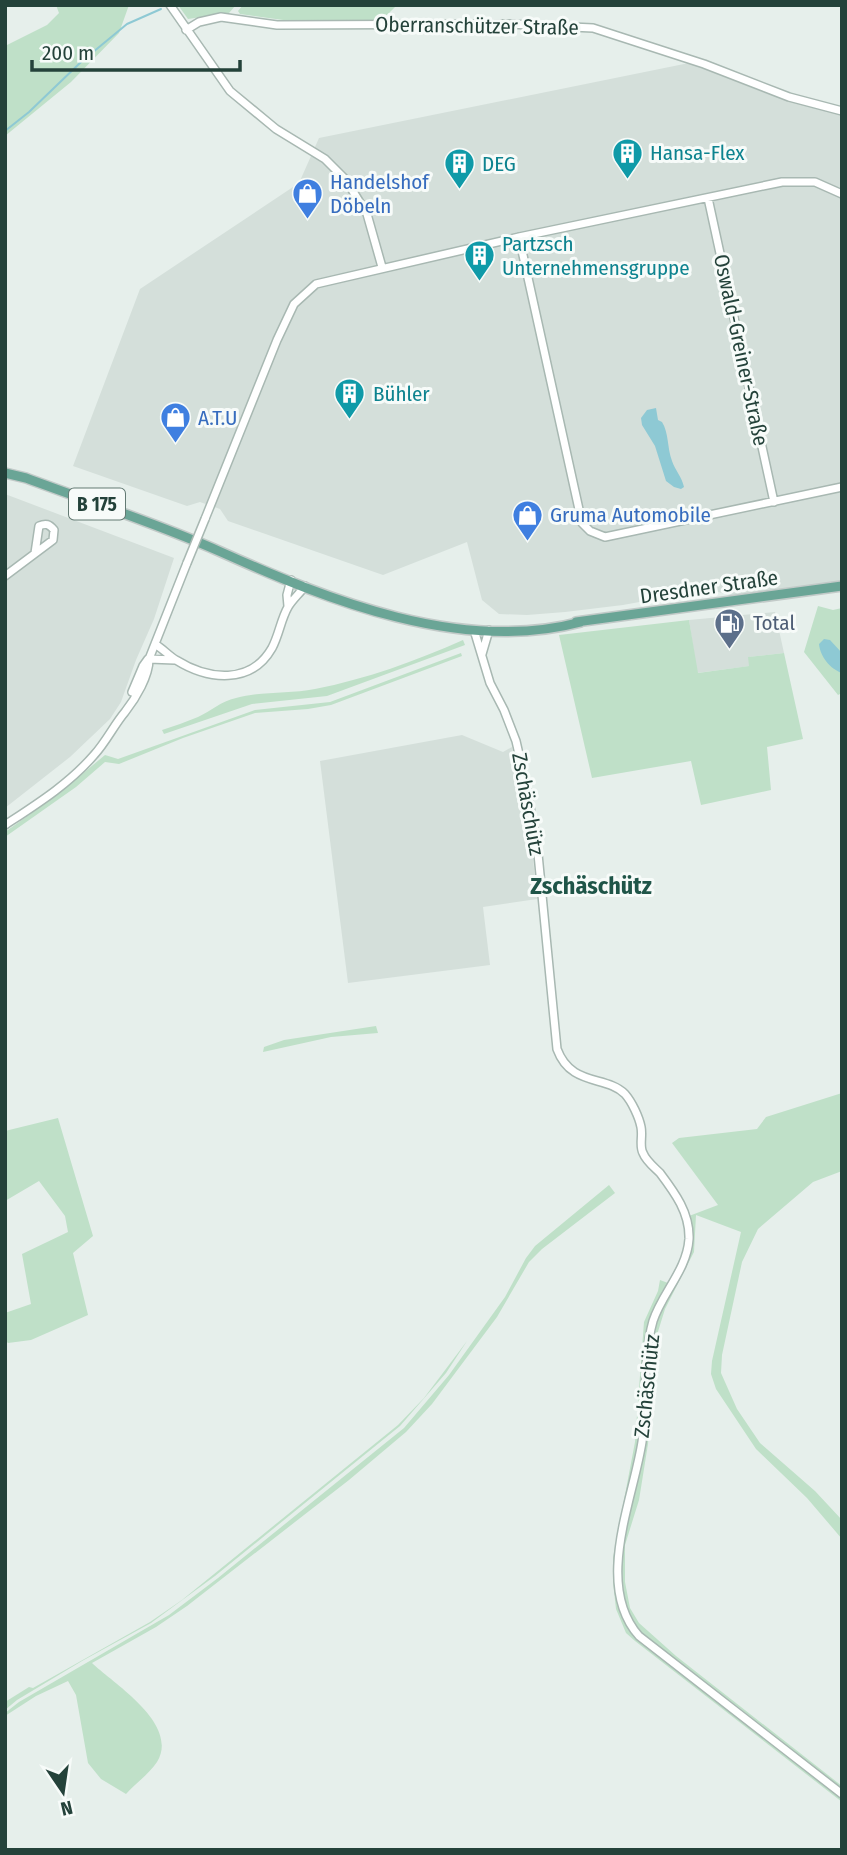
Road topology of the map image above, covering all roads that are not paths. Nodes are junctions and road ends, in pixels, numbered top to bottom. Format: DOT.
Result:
graph roads {
  1 [pos="170,5"];
  2 [pos="186,30"];
  3 [pos="842,111"];
  4 [pos="842,194"];
  5 [pos="708,198"];
  6 [pos="519,237"];
  7 [pos="382,267"];
  8 [pos="5,473"];
  9 [pos="842,487"];
  10 [pos="774,502"];
  11 [pos="35,553"];
  12 [pos="5,576"];
  13 [pos="291,580"];
  14 [pos="304,586"];
  15 [pos="842,586"];
  16 [pos="288,606"];
  17 [pos="474,629"];
  18 [pos="489,630"];
  19 [pos="155,644"];
  20 [pos="482,654"];
  21 [pos="149,659"];
  22 [pos="175,660"];
  23 [pos="5,825"];
  24 [pos="842,1794"];
  1 -- 2 [label="street"];
  2 -- 3 [label="street, Oberranschützer Straße"];
  2 -- 7 [label="street"];
  4 -- 5 [label="street"];
  5 -- 6 [label="street"];
  5 -- 10 [label="street, Oswald-Greiner-Straße"];
  6 -- 7 [label="street"];
  6 -- 10 [label="street"];
  7 -- 19 [label="street, bridge"];
  8 -- 13 [label="main road, B 175"];
  9 -- 10 [label="street"];
  11 -- 12 [label="street"];
  13 -- 14 [label="main road, B 175"];
  13 -- 16 [label="street"];
  14 -- 16 [label="street"];
  14 -- 17 [label="main road, B 175"];
  15 -- 18 [label="main road, Dresdner Straße / B 175"];
  16 -- 22 [label="street"];
  17 -- 18 [label="main road, Dresdner Straße / B 175"];
  17 -- 20 [label="street, Zschäschütz"];
  18 -- 20 [label="street"];
  19 -- 21 [label="street"];
  19 -- 22 [label="street"];
  20 -- 24 [label="street, Zschäschütz"];
  21 -- 22 [label="street"];
  21 -- 23 [label="street"];
}
